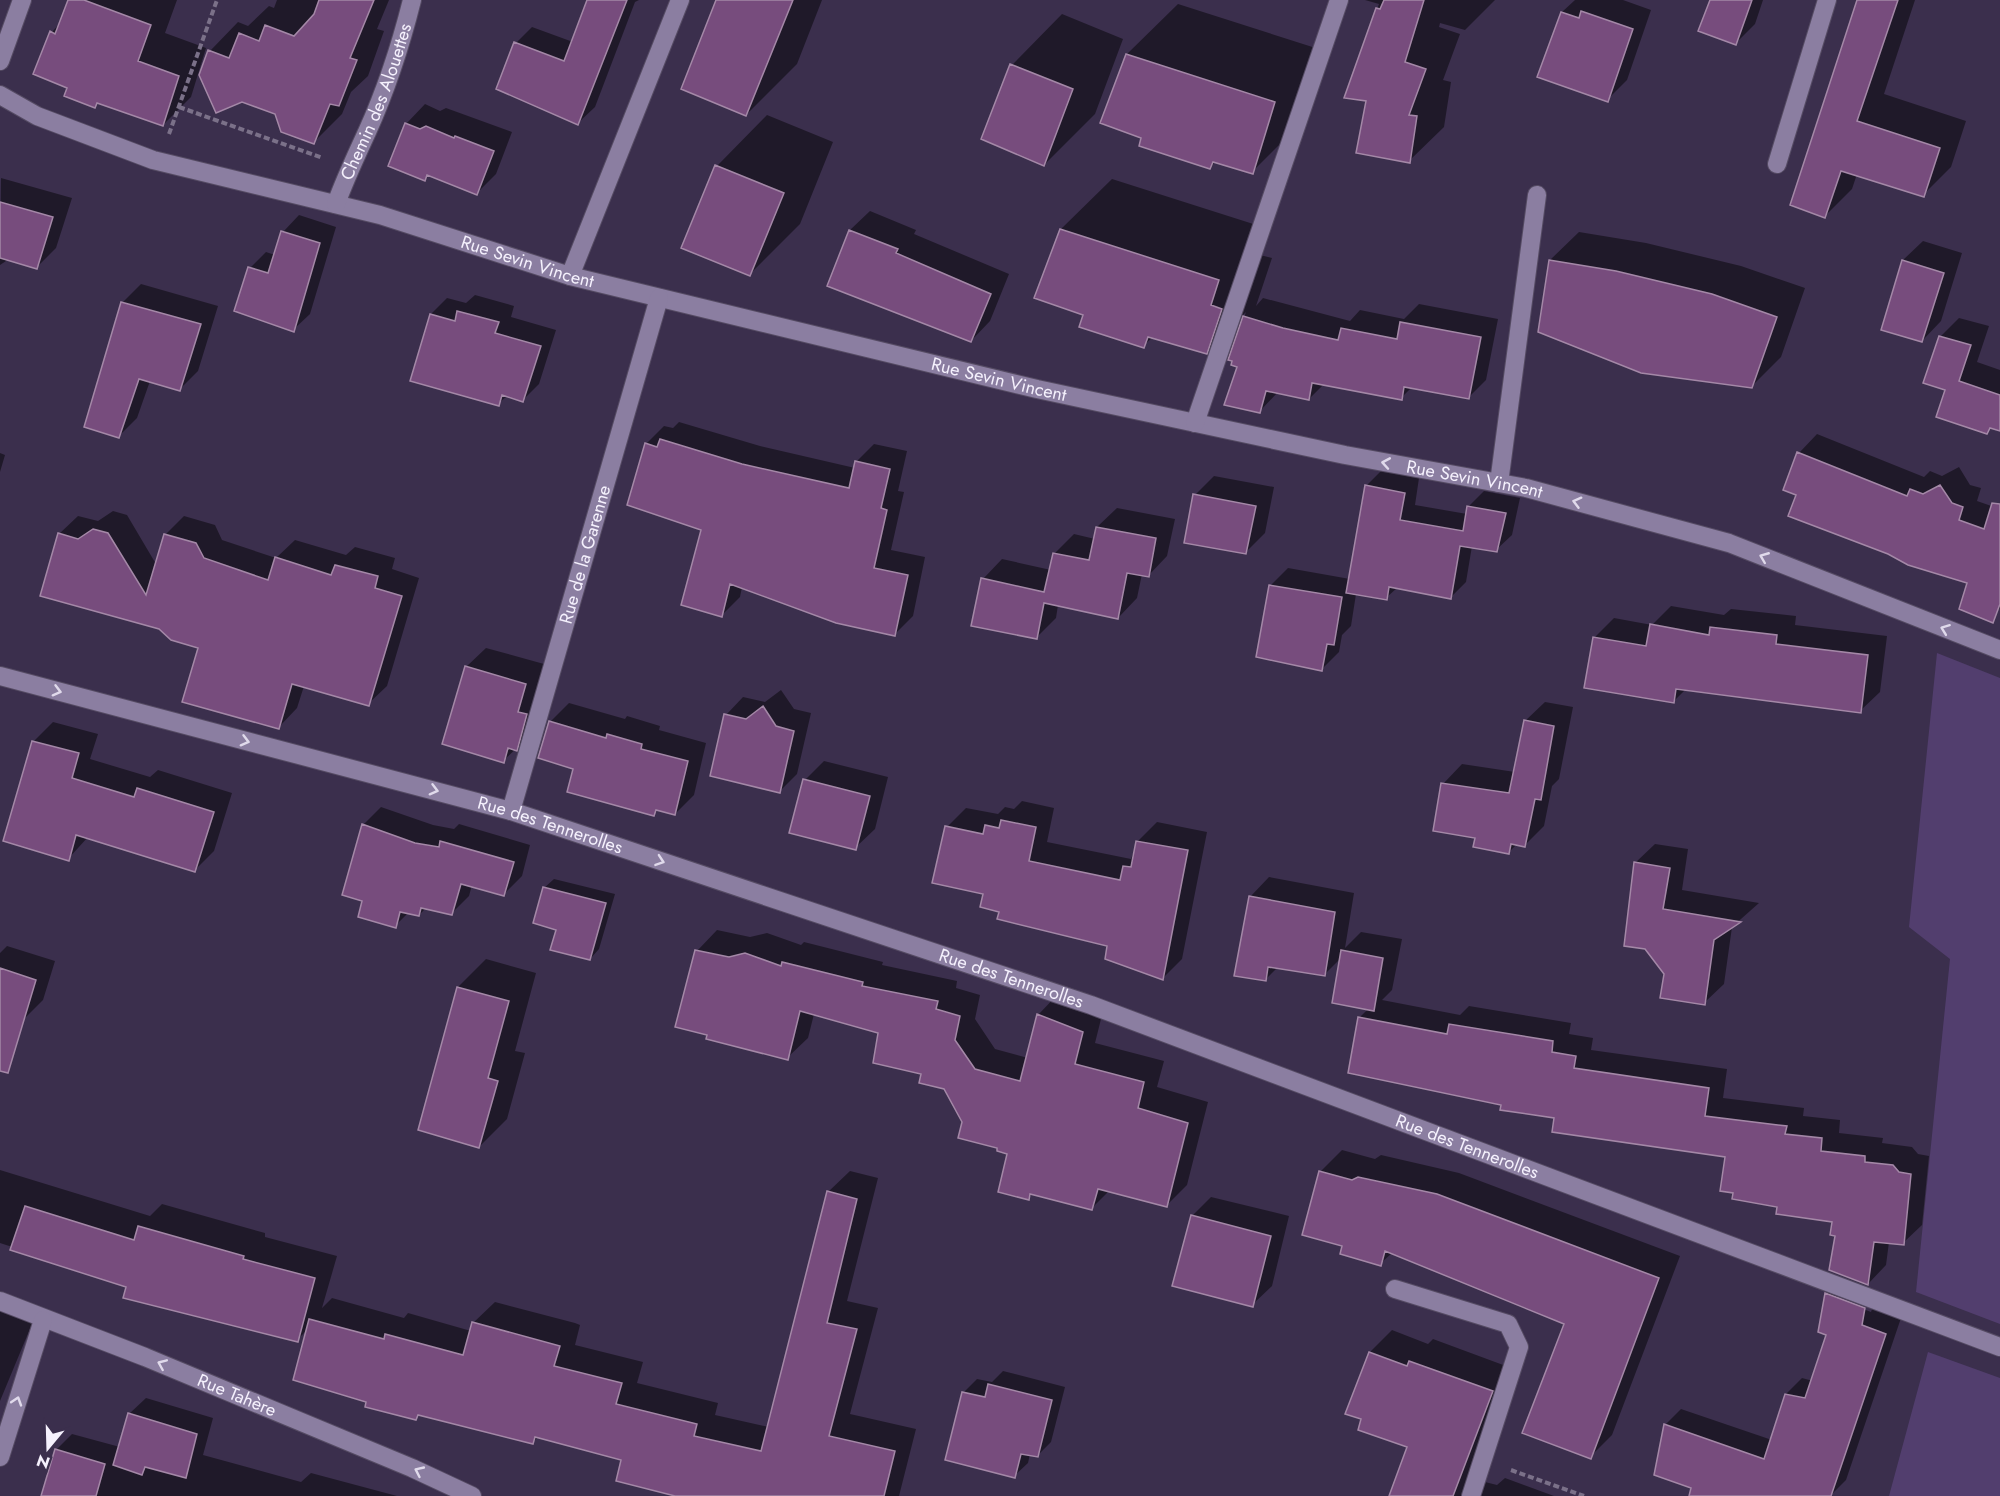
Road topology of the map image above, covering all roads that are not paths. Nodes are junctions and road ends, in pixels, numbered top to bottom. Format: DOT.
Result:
graph roads {
  1 [pos="22,0"];
  2 [pos="412,0"];
  3 [pos="680,0"];
  4 [pos="1339,0"];
  5 [pos="1827,0"];
  6 [pos="0,62"];
  7 [pos="0,95"];
  8 [pos="1777,164"];
  9 [pos="1537,195"];
  10 [pos="336,204"];
  11 [pos="570,276"];
  12 [pos="659,298"];
  13 [pos="1196,423"];
  14 [pos="1499,483"];
  15 [pos="2000,650"];
  16 [pos="0,676"];
  17 [pos="511,811"];
  18 [pos="1395,1289"];
  19 [pos="0,1301"];
  20 [pos="43,1320"];
  21 [pos="2000,1347"];
  22 [pos="0,1457"];
  23 [pos="472,1496"];
  24 [pos="1471,1496"];
  1 -- 6 [label="street"];
  2 -- 10 [label="street, Chemin des Alouettes"];
  3 -- 11 [label="street"];
  4 -- 13 [label="street"];
  5 -- 8 [label="street"];
  7 -- 10 [label="street, Rue Sevin Vincent"];
  9 -- 14 [label="street"];
  10 -- 11 [label="street, Rue Sevin Vincent"];
  11 -- 12 [label="street, Rue Sevin Vincent"];
  12 -- 13 [label="street, Rue Sevin Vincent"];
  12 -- 17 [label="street, Rue de la Garenne"];
  14 -- 13 [label="street, Rue Sevin Vincent, one-way"];
  15 -- 14 [label="street, Rue Sevin Vincent, one-way"];
  16 -- 17 [label="street, Rue des Tennerolles, one-way"];
  17 -- 21 [label="street, Rue des Tennerolles, one-way"];
  18 -- 24 [label="street"];
  19 -- 20 [label="street, Rue Tahère"];
  22 -- 20 [label="street, one-way"];
  23 -- 20 [label="street, Rue Tahère, one-way"];
}
